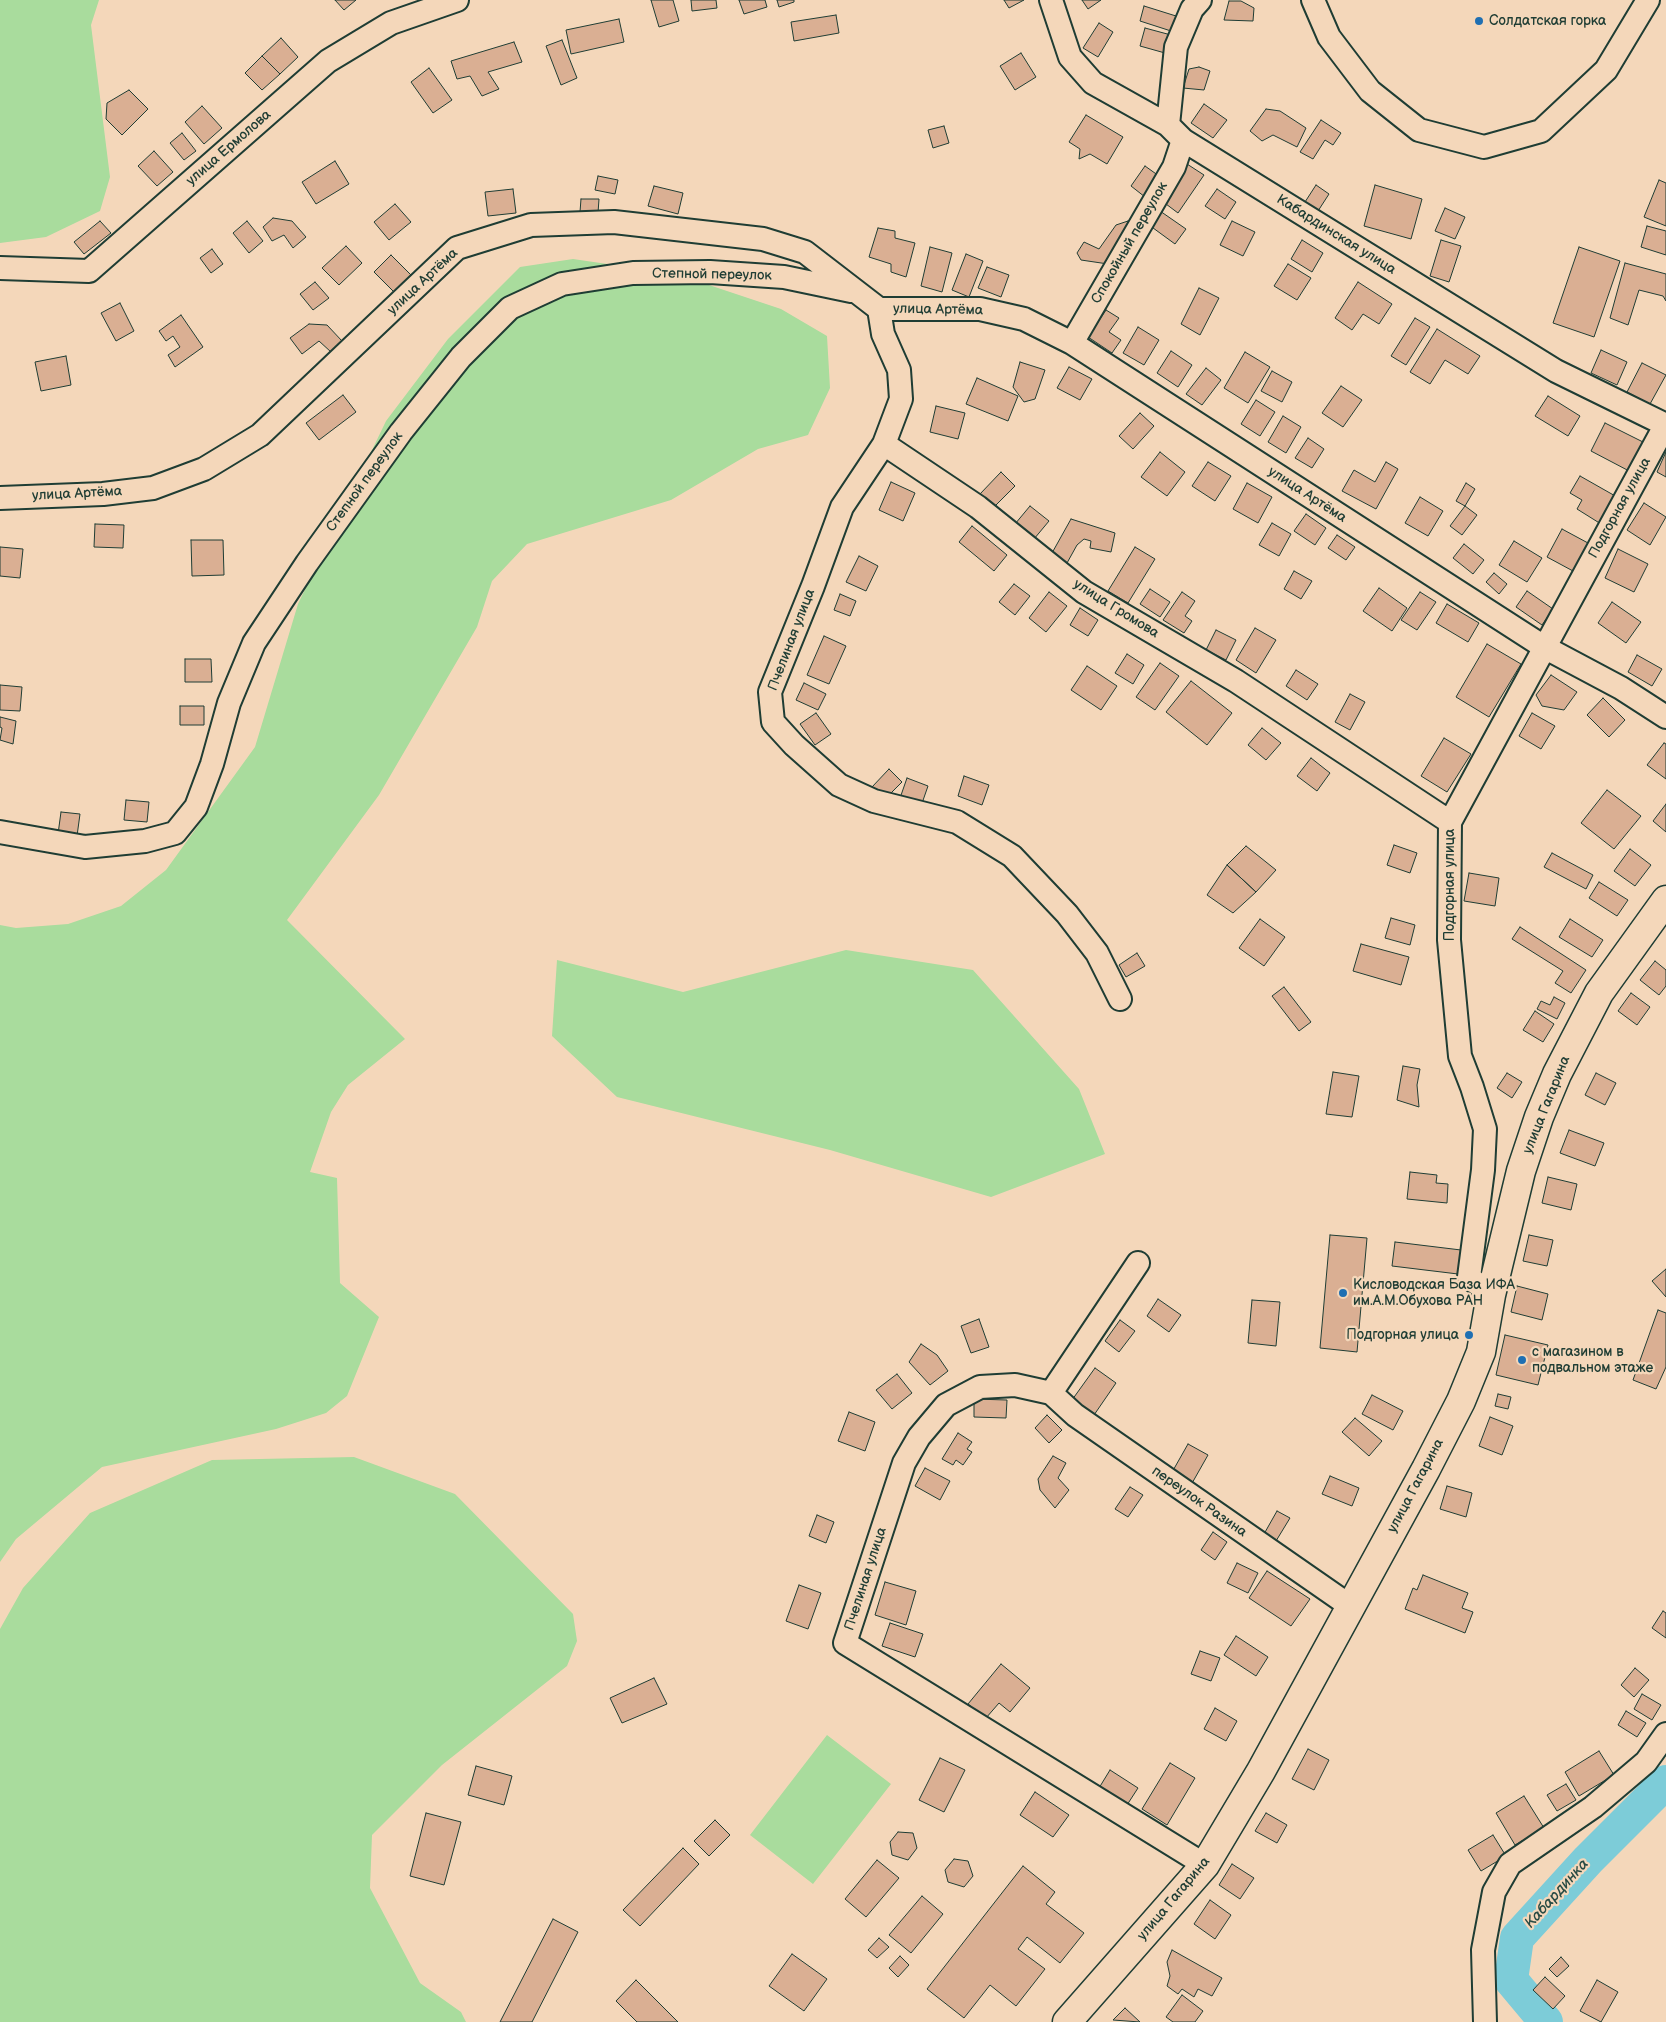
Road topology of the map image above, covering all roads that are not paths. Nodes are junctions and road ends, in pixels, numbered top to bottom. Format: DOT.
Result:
graph roads {
  1 [pos="457,0"];
  2 [pos="1051,0"];
  3 [pos="1200,0"];
  4 [pos="1313,0"];
  5 [pos="1648,0"];
  6 [pos="1176,132"];
  7 [pos="0,268"];
  8 [pos="857,292"];
  9 [pos="879,309"];
  10 [pos="1072,343"];
  11 [pos="1666,425"];
  12 [pos="884,444"];
  13 [pos="0,498"];
  14 [pos="1544,647"];
  15 [pos="1666,717"];
  16 [pos="1450,822"];
  17 [pos="0,832"];
  18 [pos="1666,900"];
  19 [pos="1120,999"];
  20 [pos="1138,1263"];
  21 [pos="1492,1295"];
  22 [pos="1051,1393"];
  23 [pos="1350,1606"];
  24 [pos="1666,1734"];
  25 [pos="1205,1865"];
  26 [pos="1067,2022"];
  27 [pos="1485,2022"];
  1 -- 7 [label="street, улица Ермолова"];
  2 -- 6 [label="street, Кабардинская улица"];
  3 -- 6 [label="street, Спокойный переулок"];
  4 -- 5 [label="street"];
  6 -- 10 [label="street, Спокойный переулок"];
  6 -- 11 [label="street, Кабардинская улица"];
  8 -- 9 [label="street, улица Артёма"];
  8 -- 13 [label="street, улица Артёма"];
  8 -- 17 [label="street, Степной переулок"];
  9 -- 10 [label="street, улица Артёма"];
  9 -- 12 [label="street"];
  10 -- 14 [label="street, улица Артёма"];
  11 -- 14 [label="street, Подгорная улица"];
  12 -- 16 [label="street, улица Громова"];
  12 -- 19 [label="street, Пчелиная улица"];
  14 -- 15 [label="street, улица Артёма"];
  14 -- 16 [label="street, Подгорная улица"];
  16 -- 21 [label="street, Подгорная улица"];
  18 -- 21 [label="street, улица Гагарина"];
  20 -- 22 [label="street"];
  21 -- 23 [label="street, улица Гагарина"];
  22 -- 23 [label="street, переулок Разина"];
  22 -- 25 [label="street, Пчелиная улица"];
  23 -- 25 [label="street, улица Гагарина"];
  24 -- 27 [label="street"];
  25 -- 26 [label="street, улица Гагарина"];
}
